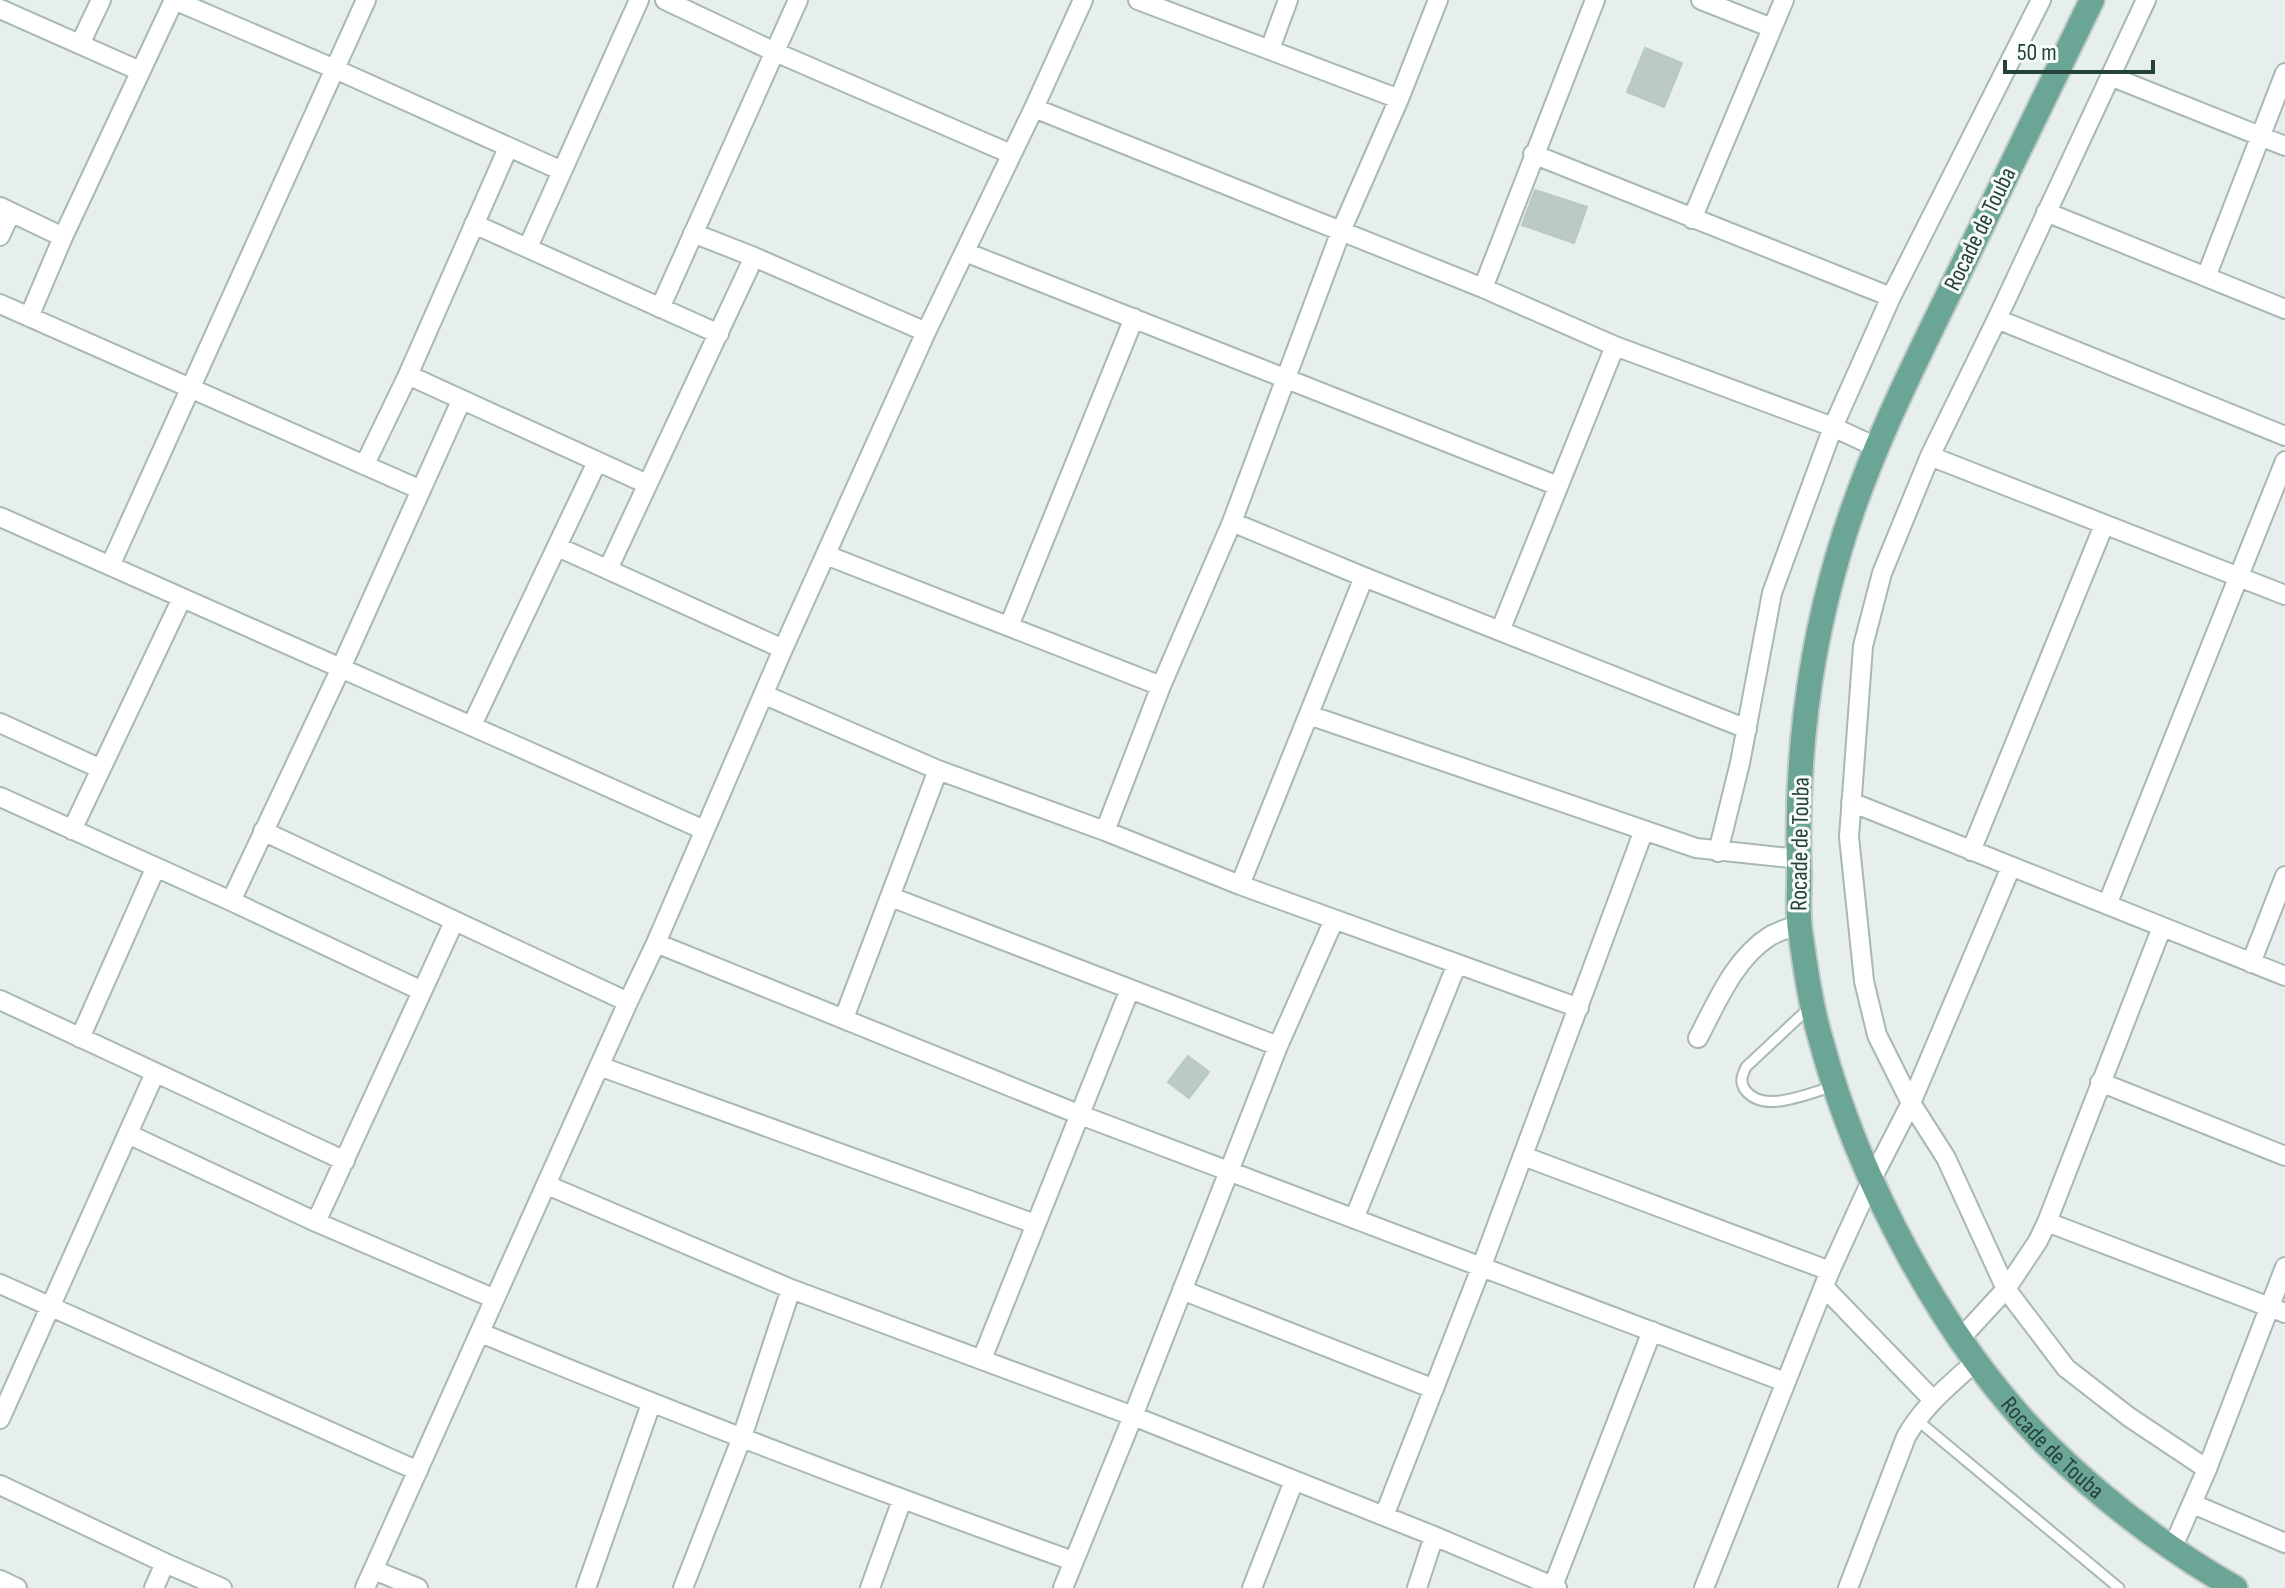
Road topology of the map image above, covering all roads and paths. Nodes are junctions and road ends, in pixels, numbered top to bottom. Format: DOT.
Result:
graph roads {
  1 [pos="101,0"];
  2 [pos="174,0"];
  3 [pos="366,0"];
  4 [pos="639,0"];
  5 [pos="665,0"];
  6 [pos="798,0"];
  7 [pos="1083,0"];
  8 [pos="1138,0"];
  9 [pos="1288,0"];
  10 [pos="1438,0"];
  11 [pos="1595,0"];
  12 [pos="1701,0"];
  13 [pos="1784,0"];
  14 [pos="2041,0"];
  15 [pos="2092,0"];
  16 [pos="2146,0"];
  17 [pos="0,9"];
  18 [pos="1772,28"];
  19 [pos="80,44"];
  20 [pos="1270,49"];
  21 [pos="775,52"];
  22 [pos="335,69"];
  23 [pos="140,71"];
  24 [pos="2285,73"];
  25 [pos="2110,76"];
  26 [pos="1399,99"];
  27 [pos="1034,108"];
  28 [pos="2260,136"];
  29 [pos="2285,146"];
  30 [pos="508,148"];
  31 [pos="1011,154"];
  32 [pos="1533,154"];
  33 [pos="562,171"];
  34 [pos="6,209"];
  35 [pos="2046,212"];
  36 [pos="1692,219"];
  37 [pos="474,224"];
  38 [pos="1341,231"];
  39 [pos="693,233"];
  40 [pos="0,236"];
  41 [pos="63,237"];
  42 [pos="528,247"];
  43 [pos="965,252"];
  44 [pos="754,257"];
  45 [pos="2206,277"];
  46 [pos="1483,288"];
  47 [pos="1891,297"];
  48 [pos="0,304"];
  49 [pos="660,308"];
  50 [pos="2285,309"];
  51 [pos="29,317"];
  52 [pos="1134,318"];
  53 [pos="1997,319"];
  54 [pos="926,332"];
  55 [pos="719,334"];
  56 [pos="1615,346"];
  57 [pos="408,375"];
  58 [pos="1285,380"];
  59 [pos="190,388"];
  60 [pos="461,401"];
  61 [pos="1833,427"];
  62 [pos="2285,436"];
  63 [pos="1878,448"];
  64 [pos="1930,456"];
  65 [pos="2285,461"];
  66 [pos="597,462"];
  67 [pos="365,464"];
  68 [pos="647,484"];
  69 [pos="1558,486"];
  70 [pos="421,490"];
  71 [pos="0,517"];
  72 [pos="1232,522"];
  73 [pos="2104,525"];
  74 [pos="558,547"];
  75 [pos="826,555"];
  76 [pos="110,566"];
  77 [pos="608,569"];
  78 [pos="1364,577"];
  79 [pos="2238,577"];
  80 [pos="2285,595"];
  81 [pos="182,598"];
  82 [pos="1009,626"];
  83 [pos="1500,631"];
  84 [pos="783,649"];
  85 [pos="340,670"];
  86 [pos="1161,686"];
  87 [pos="765,695"];
  88 [pos="1309,715"];
  89 [pos="0,723"];
  90 [pos="472,725"];
  91 [pos="1747,729"];
  92 [pos="101,769"];
  93 [pos="938,770"];
  94 [pos="0,797"];
  95 [pos="1851,802"];
  96 [pos="72,830"];
  97 [pos="704,830"];
  98 [pos="1644,830"];
  99 [pos="263,831"];
  100 [pos="1105,831"];
  101 [pos="1971,851"];
  102 [pos="1718,852"];
  103 [pos="1799,859"];
  104 [pos="2011,867"];
  105 [pos="155,869"];
  106 [pos="2285,876"];
  107 [pos="1240,885"];
  108 [pos="891,897"];
  109 [pos="231,901"];
  110 [pos="2107,905"];
  111 [pos="1334,920"];
  112 [pos="454,922"];
  113 [pos="1799,924"];
  114 [pos="2162,927"];
  115 [pos="656,943"];
  116 [pos="2251,963"];
  117 [pos="1457,964"];
  118 [pos="2285,976"];
  119 [pos="1130,989"];
  120 [pos="422,991"];
  121 [pos="0,1000"];
  122 [pos="628,1002"];
  123 [pos="1812,1004"];
  124 [pos="1579,1008"];
  125 [pos="844,1018"];
  126 [pos="80,1038"];
  127 [pos="1698,1038"];
  128 [pos="1278,1046"];
  129 [pos="599,1066"];
  130 [pos="155,1073"];
  131 [pos="2100,1082"];
  132 [pos="1835,1086"];
  133 [pos="1911,1103"];
  134 [pos="1078,1114"];
  135 [pos="128,1134"];
  136 [pos="1523,1156"];
  137 [pos="2285,1156"];
  138 [pos="345,1161"];
  139 [pos="1229,1170"];
  140 [pos="1872,1179"];
  141 [pos="547,1185"];
  142 [pos="1354,1219"];
  143 [pos="316,1222"];
  144 [pos="2047,1222"];
  145 [pos="1035,1224"];
  146 [pos="2285,1267"];
  147 [pos="1481,1268"];
  148 [pos="1827,1279"];
  149 [pos="0,1284"];
  150 [pos="791,1289"];
  151 [pos="2006,1289"];
  152 [pos="1182,1290"];
  153 [pos="495,1299"];
  154 [pos="50,1306"];
  155 [pos="2278,1310"];
  156 [pos="1652,1331"];
  157 [pos="481,1333"];
  158 [pos="1960,1339"];
  159 [pos="982,1359"];
  160 [pos="1976,1361"];
  161 [pos="1785,1382"];
  162 [pos="1434,1389"];
  163 [pos="1933,1400"];
  164 [pos="651,1404"];
  165 [pos="1133,1416"];
  166 [pos="0,1419"];
  167 [pos="1916,1419"];
  168 [pos="742,1437"];
  169 [pos="2207,1469"];
  170 [pos="418,1471"];
  171 [pos="1294,1481"];
  172 [pos="0,1485"];
  173 [pos="902,1500"];
  174 [pos="2193,1504"];
  175 [pos="1384,1516"];
  176 [pos="1434,1536"];
  177 [pos="2285,1543"];
  178 [pos="2172,1549"];
  179 [pos="1073,1561"];
  180 [pos="165,1563"];
  181 [pos="374,1570"];
  182 [pos="0,1580"];
  183 [pos="2208,1582"];
  184 [pos="1555,1587"];
  185 [pos="17,1588"];
  186 [pos="154,1588"];
  187 [pos="222,1588"];
  188 [pos="365,1588"];
  189 [pos="418,1588"];
  190 [pos="586,1588"];
  191 [pos="683,1588"];
  192 [pos="870,1588"];
  193 [pos="1063,1588"];
  194 [pos="1252,1588"];
  195 [pos="1417,1588"];
  196 [pos="1704,1588"];
  197 [pos="1848,1588"];
  198 [pos="2119,1588"];
  199 [pos="2235,1588"];
  1 -- 19 [label="street"];
  2 -- 22 [label="street"];
  2 -- 23 [label="street"];
  3 -- 22 [label="street"];
  4 -- 33 [label="street"];
  5 -- 21 [label="street"];
  6 -- 21 [label="street"];
  7 -- 27 [label="street"];
  8 -- 20 [label="street"];
  9 -- 20 [label="street"];
  10 -- 26 [label="street"];
  11 -- 32 [label="street"];
  12 -- 18 [label="street"];
  13 -- 18 [label="street"];
  14 -- 47 [label="street"];
  15 -- 63 [label="main road, Rocade de Touba"];
  16 -- 25 [label="street"];
  17 -- 19 [label="street"];
  18 -- 36 [label="street"];
  19 -- 23 [label="street"];
  20 -- 26 [label="street"];
  21 -- 31 [label="street"];
  21 -- 39 [label="street"];
  22 -- 30 [label="street"];
  22 -- 59 [label="street"];
  23 -- 41 [label="street"];
  24 -- 28 [label="street"];
  25 -- 28 [label="street"];
  25 -- 35 [label="street"];
  26 -- 38 [label="street"];
  27 -- 31 [label="street"];
  27 -- 38 [label="street"];
  28 -- 29 [label="street"];
  28 -- 45 [label="street"];
  30 -- 33 [label="street"];
  30 -- 37 [label="street"];
  31 -- 43 [label="street"];
  32 -- 36 [label="street"];
  32 -- 46 [label="street"];
  33 -- 42 [label="street"];
  34 -- 40 [label="street"];
  34 -- 41 [label="street"];
  35 -- 45 [label="street"];
  35 -- 53 [label="street"];
  36 -- 47 [label="street"];
  37 -- 42 [label="street"];
  37 -- 57 [label="street"];
  38 -- 46 [label="street"];
  38 -- 58 [label="street"];
  39 -- 44 [label="street"];
  39 -- 49 [label="street"];
  41 -- 51 [label="street"];
  42 -- 49 [label="street"];
  43 -- 52 [label="street"];
  43 -- 54 [label="street"];
  44 -- 54 [label="street"];
  44 -- 55 [label="street"];
  45 -- 50 [label="street"];
  46 -- 56 [label="street"];
  47 -- 61 [label="street"];
  48 -- 51 [label="street"];
  49 -- 55 [label="street"];
  51 -- 59 [label="street"];
  52 -- 58 [label="street"];
  52 -- 82 [label="street"];
  53 -- 62 [label="street"];
  53 -- 64 [label="street"];
  54 -- 75 [label="street"];
  55 -- 68 [label="street"];
  56 -- 61 [label="street"];
  56 -- 69 [label="street"];
  57 -- 60 [label="street"];
  57 -- 67 [label="street"];
  58 -- 69 [label="street"];
  58 -- 72 [label="street"];
  59 -- 67 [label="street"];
  59 -- 76 [label="street"];
  60 -- 66 [label="street"];
  60 -- 70 [label="street"];
  61 -- 63 [label="street"];
  61 -- 91 [label="street"];
  63 -- 103 [label="main road, Rocade de Touba"];
  64 -- 73 [label="street"];
  64 -- 95 [label="street"];
  65 -- 79 [label="street"];
  66 -- 68 [label="street"];
  66 -- 74 [label="street"];
  67 -- 70 [label="street"];
  68 -- 77 [label="street"];
  69 -- 83 [label="street"];
  70 -- 85 [label="street"];
  71 -- 76 [label="street"];
  72 -- 78 [label="street"];
  72 -- 86 [label="street"];
  73 -- 79 [label="street"];
  73 -- 101 [label="street"];
  74 -- 77 [label="street"];
  74 -- 90 [label="street"];
  75 -- 82 [label="street"];
  75 -- 84 [label="street"];
  76 -- 81 [label="street"];
  77 -- 84 [label="street"];
  78 -- 83 [label="street"];
  78 -- 88 [label="street"];
  79 -- 80 [label="street"];
  79 -- 110 [label="street"];
  81 -- 85 [label="street"];
  81 -- 92 [label="street"];
  82 -- 86 [label="street"];
  83 -- 91 [label="street"];
  84 -- 87 [label="street"];
  85 -- 90 [label="street"];
  85 -- 99 [label="street"];
  86 -- 100 [label="street"];
  87 -- 93 [label="street"];
  87 -- 97 [label="street"];
  88 -- 98 [label="street"];
  88 -- 107 [label="street"];
  89 -- 92 [label="street"];
  90 -- 97 [label="street"];
  91 -- 102 [label="street"];
  92 -- 96 [label="street"];
  93 -- 100 [label="street"];
  93 -- 108 [label="street"];
  94 -- 96 [label="street"];
  95 -- 101 [label="street"];
  95 -- 133 [label="street"];
  96 -- 105 [label="street"];
  97 -- 115 [label="street"];
  98 -- 102 [label="street"];
  98 -- 124 [label="street"];
  99 -- 109 [label="street"];
  99 -- 112 [label="street"];
  100 -- 107 [label="street"];
  101 -- 104 [label="street"];
  102 -- 103 [label="street"];
  103 -- 113 [label="main road, Rocade de Touba"];
  104 -- 110 [label="street"];
  104 -- 133 [label="street"];
  105 -- 109 [label="street"];
  105 -- 126 [label="street"];
  106 -- 116 [label="street"];
  107 -- 111 [label="street"];
  108 -- 119 [label="street"];
  108 -- 125 [label="street"];
  109 -- 120 [label="street"];
  110 -- 114 [label="street"];
  111 -- 117 [label="street"];
  111 -- 128 [label="street"];
  112 -- 120 [label="street"];
  112 -- 122 [label="street"];
  113 -- 123 [label="main road, Rocade de Touba"];
  113 -- 127 [label="street"];
  114 -- 116 [label="street"];
  114 -- 131 [label="street"];
  115 -- 122 [label="street"];
  115 -- 125 [label="street"];
  116 -- 118 [label="street"];
  117 -- 124 [label="street"];
  117 -- 142 [label="street"];
  119 -- 128 [label="street"];
  119 -- 134 [label="street"];
  120 -- 138 [label="street"];
  121 -- 126 [label="street"];
  122 -- 129 [label="street"];
  123 -- 132 [label="main road, Rocade de Touba"];
  123 -- 132 [label="lane"];
  124 -- 136 [label="street"];
  125 -- 134 [label="street"];
  126 -- 130 [label="street"];
  128 -- 139 [label="street"];
  129 -- 141 [label="street"];
  129 -- 145 [label="street"];
  130 -- 135 [label="street"];
  130 -- 138 [label="street"];
  131 -- 137 [label="street"];
  131 -- 144 [label="street"];
  132 -- 140 [label="main road, Rocade de Touba"];
  133 -- 140 [label="street"];
  133 -- 151 [label="street"];
  134 -- 139 [label="street"];
  134 -- 145 [label="street"];
  135 -- 143 [label="street"];
  135 -- 154 [label="street"];
  136 -- 147 [label="street"];
  136 -- 148 [label="street"];
  138 -- 143 [label="street"];
  139 -- 142 [label="street"];
  139 -- 152 [label="street"];
  140 -- 148 [label="street"];
  140 -- 158 [label="main road, Rocade de Touba"];
  141 -- 150 [label="street"];
  141 -- 153 [label="street"];
  142 -- 147 [label="street"];
  143 -- 153 [label="street"];
  144 -- 151 [label="street"];
  144 -- 155 [label="street"];
  145 -- 159 [label="street"];
  146 -- 155 [label="street"];
  147 -- 156 [label="street"];
  147 -- 162 [label="street"];
  148 -- 161 [label="street"];
  148 -- 163 [label="street"];
  149 -- 154 [label="street"];
  150 -- 159 [label="street"];
  150 -- 168 [label="street"];
  151 -- 158 [label="street"];
  151 -- 169 [label="street"];
  152 -- 162 [label="street"];
  152 -- 165 [label="street"];
  153 -- 157 [label="street"];
  154 -- 166 [label="street"];
  154 -- 170 [label="street"];
  155 -- 169 [label="street"];
  156 -- 161 [label="street"];
  156 -- 184 [label="street"];
  157 -- 164 [label="street"];
  157 -- 170 [label="street"];
  158 -- 160 [label="main road, Rocade de Touba"];
  159 -- 165 [label="street"];
  160 -- 163 [label="street"];
  160 -- 178 [label="main road, Rocade de Touba"];
  161 -- 196 [label="street"];
  162 -- 175 [label="street"];
  163 -- 167 [label="street"];
  164 -- 168 [label="street"];
  164 -- 190 [label="street"];
  165 -- 171 [label="street"];
  165 -- 179 [label="street"];
  167 -- 197 [label="street"];
  167 -- 198 [label="lane"];
  168 -- 173 [label="street"];
  168 -- 191 [label="street"];
  169 -- 174 [label="street"];
  170 -- 181 [label="street"];
  171 -- 175 [label="street"];
  171 -- 194 [label="street"];
  172 -- 180 [label="street"];
  173 -- 179 [label="street"];
  173 -- 192 [label="street"];
  174 -- 177 [label="street"];
  174 -- 178 [label="street"];
  175 -- 176 [label="street"];
  176 -- 184 [label="street"];
  176 -- 195 [label="street"];
  178 -- 183 [label="main road, Rocade de Touba"];
  179 -- 193 [label="street"];
  180 -- 186 [label="street"];
  180 -- 187 [label="street"];
  181 -- 188 [label="street"];
  181 -- 189 [label="street"];
  182 -- 185 [label="street"];
  183 -- 199 [label="main road, Rocade de Touba"];
}
